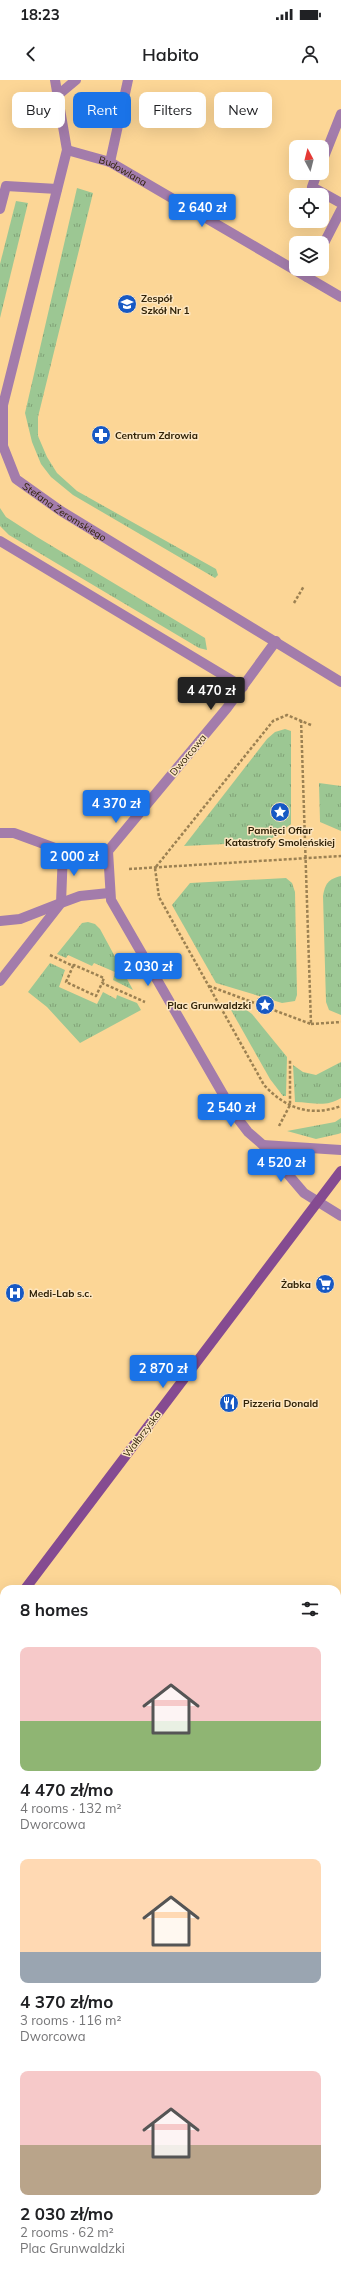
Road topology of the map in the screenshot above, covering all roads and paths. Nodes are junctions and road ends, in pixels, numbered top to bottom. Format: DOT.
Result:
graph roads {
  1 [pos="55,80"];
  2 [pos="76,80"];
  3 [pos="128,80"];
  4 [pos="57,92"];
  5 [pos="62,92"];
  6 [pos="341,114"];
  7 [pos="63,128"];
  8 [pos="329,144"];
  9 [pos="67,150"];
  10 [pos="110,162"];
  11 [pos="315,180"];
  12 [pos="57,189"];
  13 [pos="341,203"];
  14 [pos="0,209"];
  15 [pos="341,210"];
  16 [pos="328,236"];
  17 [pos="289,262"];
  18 [pos="313,276"];
  19 [pos="341,296"];
  20 [pos="0,541"];
  21 [pos="304,586"];
  22 [pos="294,603"];
  23 [pos="276,641"];
  24 [pos="341,682"];
  25 [pos="243,687"];
  26 [pos="302,719"];
  27 [pos="311,725"];
  28 [pos="0,833"];
  29 [pos="63,851"];
  30 [pos="108,851"];
  31 [pos="341,856"];
  32 [pos="306,858"];
  33 [pos="155,868"];
  34 [pos="124,869"];
  35 [pos="109,893"];
  36 [pos="61,903"];
  37 [pos="0,921"];
  38 [pos="50,955"];
  39 [pos="74,966"];
  40 [pos="0,981"];
  41 [pos="102,983"];
  42 [pos="209,986"];
  43 [pos="148,1003"];
  44 [pos="341,1022"];
  45 [pos="311,1024"];
  46 [pos="290,1059"];
  47 [pos="290,1105"];
  48 [pos="341,1106"];
  49 [pos="278,1127"];
  50 [pos="263,1144"];
  51 [pos="341,1150"];
  52 [pos="341,1171"];
  53 [pos="317,1201"];
  54 [pos="341,1216"];
  55 [pos="28,1585"];
  1 -- 4 [label="street, Stefana Żeromskiego"];
  2 -- 5 [label="street"];
  3 -- 10 [label="street"];
  6 -- 8 [label="street"];
  7 -- 9 [label="street, Stefana Żeromskiego"];
  9 -- 10 [label="street, Budowlana"];
  9 -- 12 [label="street, Stefana Żeromskiego"];
  10 -- 17 [label="street, Budowlana"];
  11 -- 13 [label="street"];
  12 -- 14 [label="street"];
  12 -- 23 [label="street, Stefana Żeromskiego"];
  15 -- 16 [label="street"];
  18 -- 19 [label="street, Budowlana"];
  20 -- 25 [label="street"];
  21 -- 22 [label="path"];
  23 -- 24 [label="street, Stefana Żeromskiego"];
  23 -- 25 [label="street, Dworcowa"];
  25 -- 30 [label="street, Dworcowa"];
  26 -- 27 [label="path"];
  26 -- 32 [label="path"];
  26 -- 33 [label="path"];
  28 -- 29 [label="street"];
  29 -- 30 [label="street"];
  29 -- 36 [label="street"];
  30 -- 35 [label="street"];
  31 -- 32 [label="path"];
  32 -- 33 [label="path"];
  32 -- 45 [label="path"];
  33 -- 34 [label="path"];
  33 -- 42 [label="path"];
  35 -- 36 [label="street"];
  35 -- 50 [label="street"];
  36 -- 37 [label="street"];
  36 -- 40 [label="street"];
  38 -- 39 [label="path"];
  39 -- 41 [label="path"];
  39 -- 41 [label="path"];
  41 -- 43 [label="path"];
  42 -- 45 [label="path"];
  42 -- 47 [label="path"];
  44 -- 45 [label="path"];
  46 -- 47 [label="path"];
  47 -- 48 [label="path"];
  47 -- 49 [label="path"];
  50 -- 51 [label="street"];
  50 -- 53 [label="street"];
  52 -- 53 [label="main road"];
  53 -- 54 [label="street"];
  53 -- 55 [label="main road, Wałbrzyska"];
}
